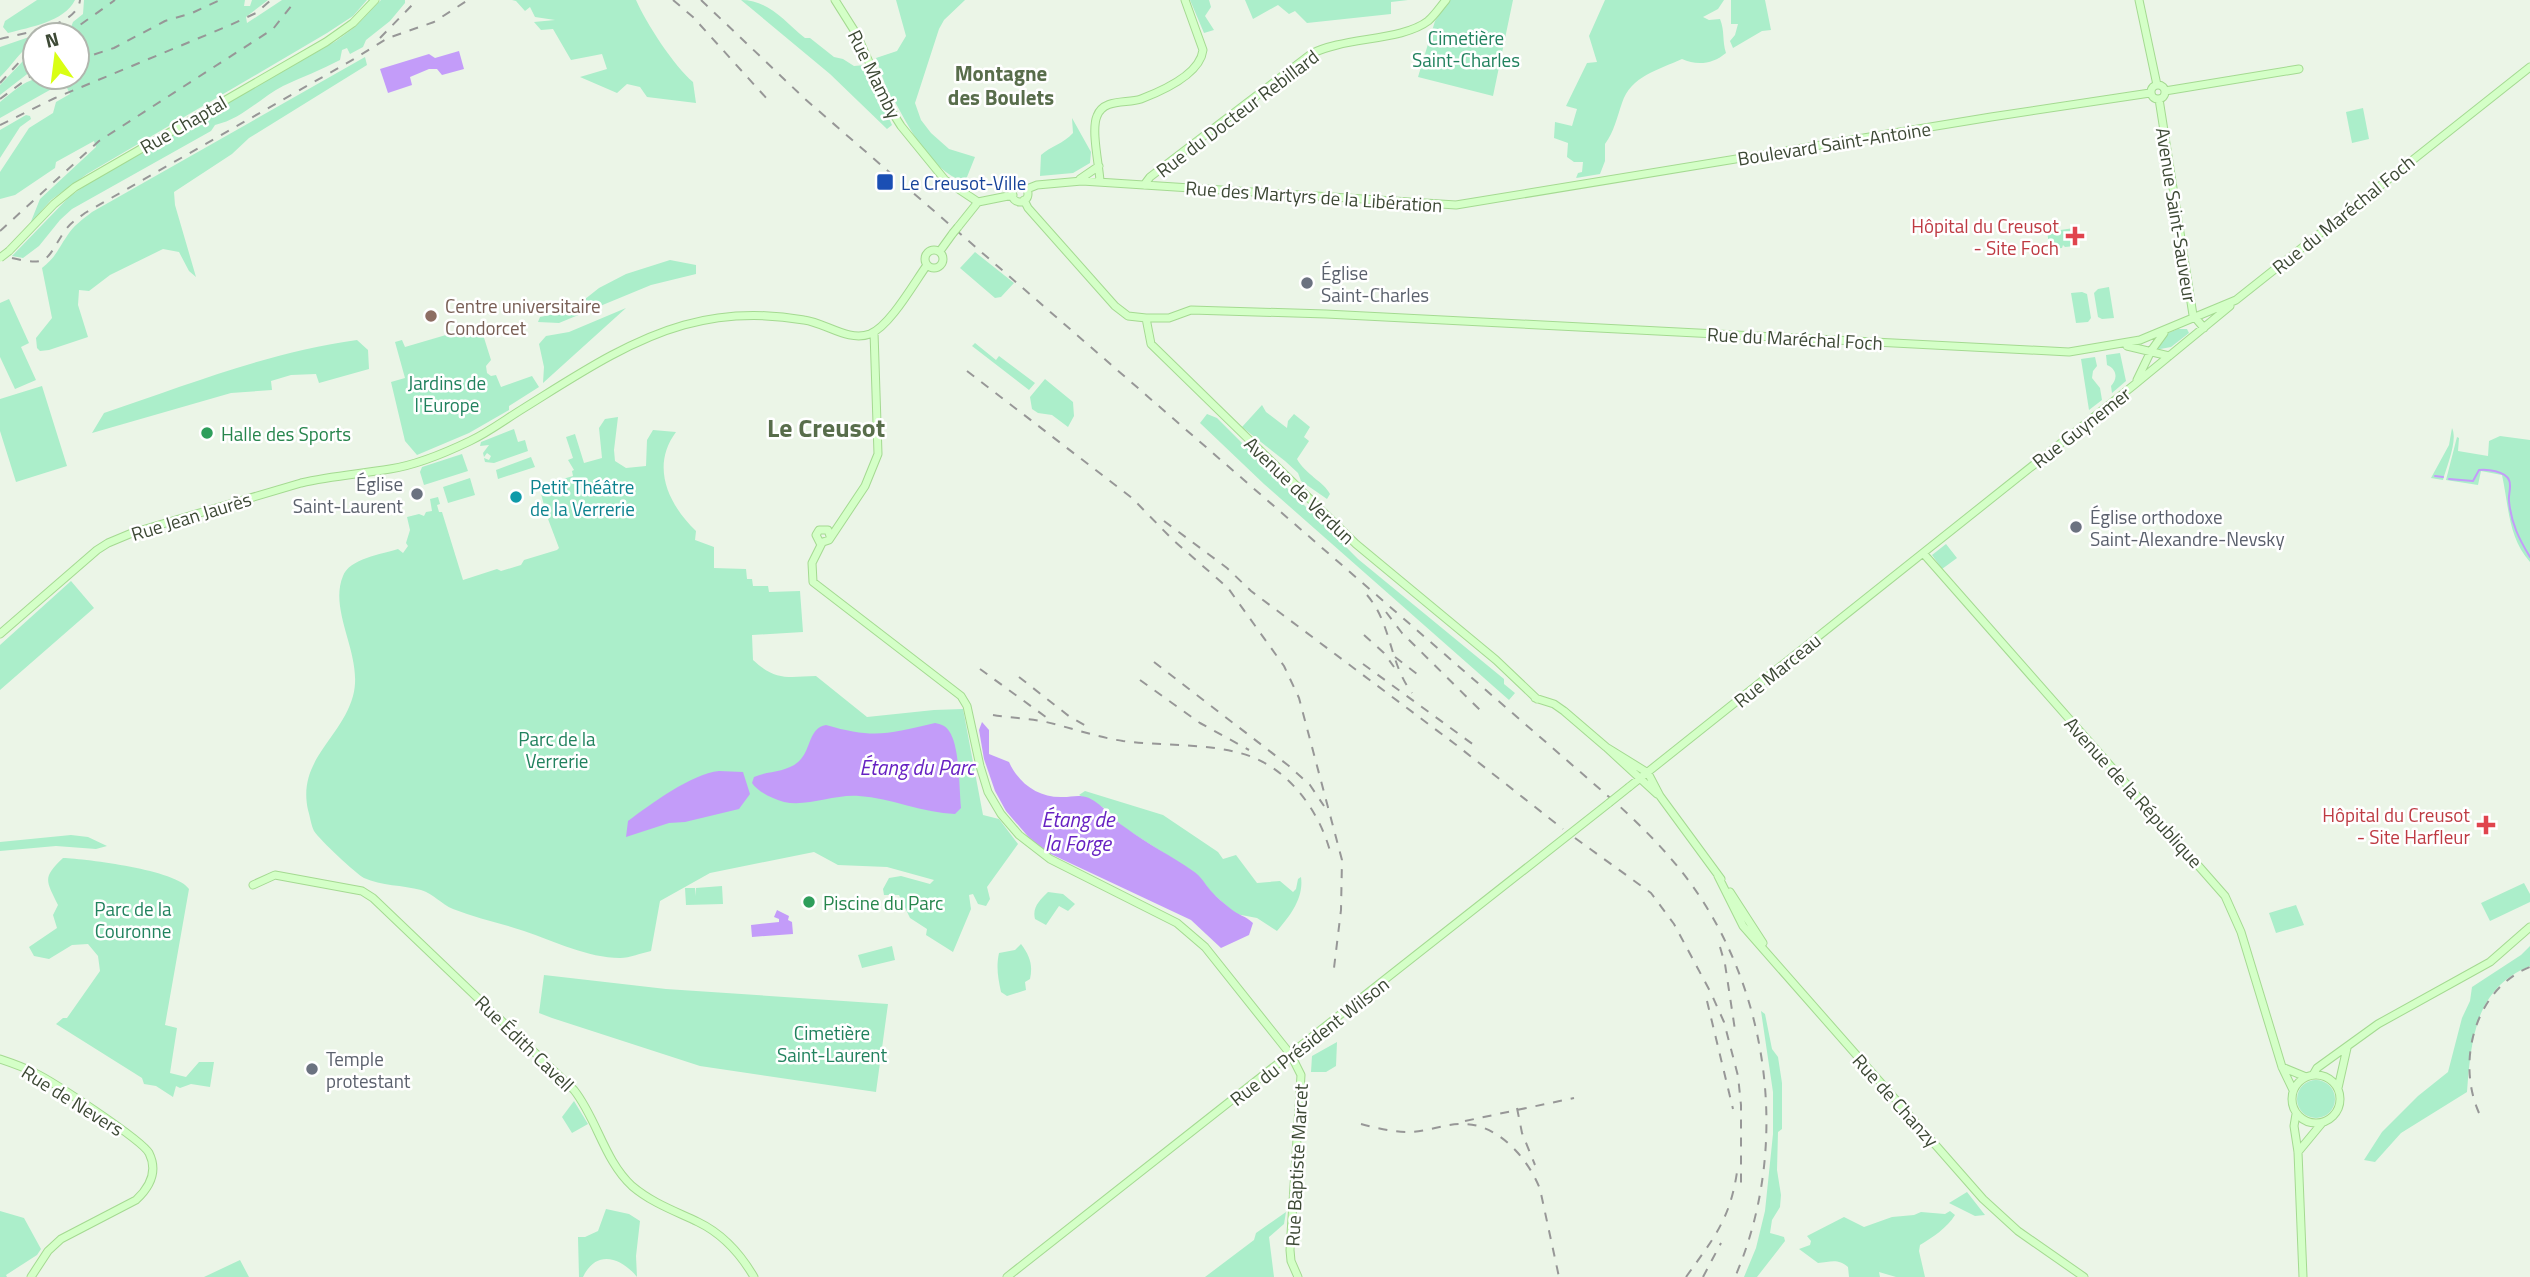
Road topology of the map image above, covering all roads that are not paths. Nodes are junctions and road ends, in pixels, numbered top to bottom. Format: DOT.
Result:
graph roads {
  1 [pos="375,0"];
  2 [pos="835,0"];
  3 [pos="1185,0"];
  4 [pos="1446,0"];
  5 [pos="2139,0"];
  6 [pos="2530,67"];
  7 [pos="2299,69"];
  8 [pos="2157,85"];
  9 [pos="2165,91"];
  10 [pos="2150,93"];
  11 [pos="2159,99"];
  12 [pos="1100,166"];
  13 [pos="1076,181"];
  14 [pos="1100,181"];
  15 [pos="1144,185"];
  16 [pos="1027,189"];
  17 [pos="1013,195"];
  18 [pos="1517,195"];
  19 [pos="1024,200"];
  20 [pos="978,202"];
  21 [pos="941,249"];
  22 [pos="0,258"];
  23 [pos="928,265"];
  24 [pos="2236,300"];
  25 [pos="1146,318"];
  26 [pos="2195,319"];
  27 [pos="2204,328"];
  28 [pos="2167,330"];
  29 [pos="874,332"];
  30 [pos="2116,345"];
  31 [pos="2151,351"];
  32 [pos="2169,356"];
  33 [pos="2134,385"];
  34 [pos="828,533"];
  35 [pos="822,543"];
  36 [pos="1923,553"];
  37 [pos="0,634"];
  38 [pos="1606,747"];
  39 [pos="1648,772"];
  40 [pos="1640,779"];
  41 [pos="1629,787"];
  42 [pos="1660,796"];
  43 [pos="253,885"];
  44 [pos="2530,927"];
  45 [pos="2347,1048"];
  46 [pos="1291,1055"];
  47 [pos="0,1059"];
  48 [pos="2282,1067"];
  49 [pos="2310,1076"];
  50 [pos="2338,1088"];
  51 [pos="2293,1090"];
  52 [pos="2296,1114"];
  53 [pos="2322,1123"];
  54 [pos="2298,1152"];
  55 [pos="31,1277"];
  56 [pos="754,1277"];
  57 [pos="1007,1277"];
  58 [pos="1298,1277"];
  59 [pos="2084,1277"];
  60 [pos="2303,1277"];
  1 -- 22 [label="main road, Rue Chaptal, bridge"];
  2 -- 20 [label="main road, Rue Mamby"];
  3 -- 12 [label="main road"];
  4 -- 15 [label="main road, Rue du Docteur Rebillard"];
  5 -- 8 [label="main road"];
  6 -- 24 [label="main road, Rue du Maréchal Foch"];
  7 -- 9 [label="main road"];
  8 -- 9 [label="main road"];
  8 -- 10 [label="main road"];
  9 -- 11 [label="main road"];
  10 -- 11 [label="main road"];
  10 -- 18 [label="main road, Boulevard Saint-Antoine"];
  11 -- 26 [label="main road, Avenue Saint-Sauveur"];
  12 -- 13 [label="main road"];
  12 -- 14 [label="main road"];
  13 -- 14 [label="main road, Rue des Martyrs de la Libération"];
  13 -- 16 [label="main road, Rue des Martyrs de la Libération"];
  14 -- 15 [label="main road, Rue des Martyrs de la Libération"];
  15 -- 18 [label="main road, Rue des Martyrs de la Libération"];
  16 -- 17 [label="main road"];
  16 -- 19 [label="main road"];
  17 -- 19 [label="main road"];
  17 -- 20 [label="main road"];
  19 -- 25 [label="main road, Rue du Maréchal Foch"];
  20 -- 21 [label="main road, bridge"];
  21 -- 23 [label="main road"];
  21 -- 23 [label="main road"];
  23 -- 29 [label="main road"];
  24 -- 26 [label="main road, Rue du Maréchal Foch"];
  24 -- 27 [label="main road, Rue Guynemer"];
  25 -- 30 [label="main road, Rue du Maréchal Foch"];
  25 -- 38 [label="main road, Avenue de Verdun"];
  26 -- 27 [label="main road, Avenue Saint-Sauveur"];
  26 -- 28 [label="main road, Rue du Maréchal Foch"];
  27 -- 32 [label="main road, Rue Guynemer"];
  28 -- 30 [label="main road, Rue du Maréchal Foch"];
  28 -- 31 [label="main road"];
  29 -- 34 [label="main road"];
  29 -- 37 [label="main road, Rue Jean Jaurès"];
  30 -- 31 [label="main road"];
  31 -- 32 [label="main road"];
  31 -- 33 [label="main road"];
  32 -- 33 [label="main road, Rue Guynemer"];
  33 -- 36 [label="main road, Rue Guynemer"];
  34 -- 35 [label="main road"];
  34 -- 35 [label="main road"];
  35 -- 46 [label="main road"];
  36 -- 39 [label="main road, Rue Marceau"];
  36 -- 48 [label="main road, Avenue de la République"];
  38 -- 39 [label="main road, Avenue de Verdun"];
  38 -- 40 [label="main road, Avenue de Verdun"];
  39 -- 40 [label="main road, Rue Marceau"];
  39 -- 42 [label="main road, Rue de Chanzy"];
  40 -- 41 [label="main road, Rue Marceau"];
  40 -- 42 [label="main road, Rue de Chanzy"];
  41 -- 46 [label="main road, Rue du Président Wilson, bridge"];
  42 -- 59 [label="main road, Rue de Chanzy"];
  43 -- 56 [label="main road, Rue Édith Cavell"];
  44 -- 45 [label="main road"];
  45 -- 49 [label="main road"];
  45 -- 50 [label="main road"];
  46 -- 57 [label="main road, Rue du Président Wilson"];
  46 -- 58 [label="main road, Rue Baptiste Marcet"];
  47 -- 55 [label="main road, Rue de Nevers"];
  48 -- 49 [label="main road"];
  48 -- 51 [label="main road, Avenue de la République"];
  49 -- 50 [label="main road"];
  49 -- 51 [label="main road"];
  50 -- 53 [label="main road"];
  51 -- 52 [label="main road"];
  52 -- 53 [label="main road"];
  52 -- 54 [label="main road"];
  53 -- 54 [label="main road"];
  54 -- 60 [label="main road"];
}
